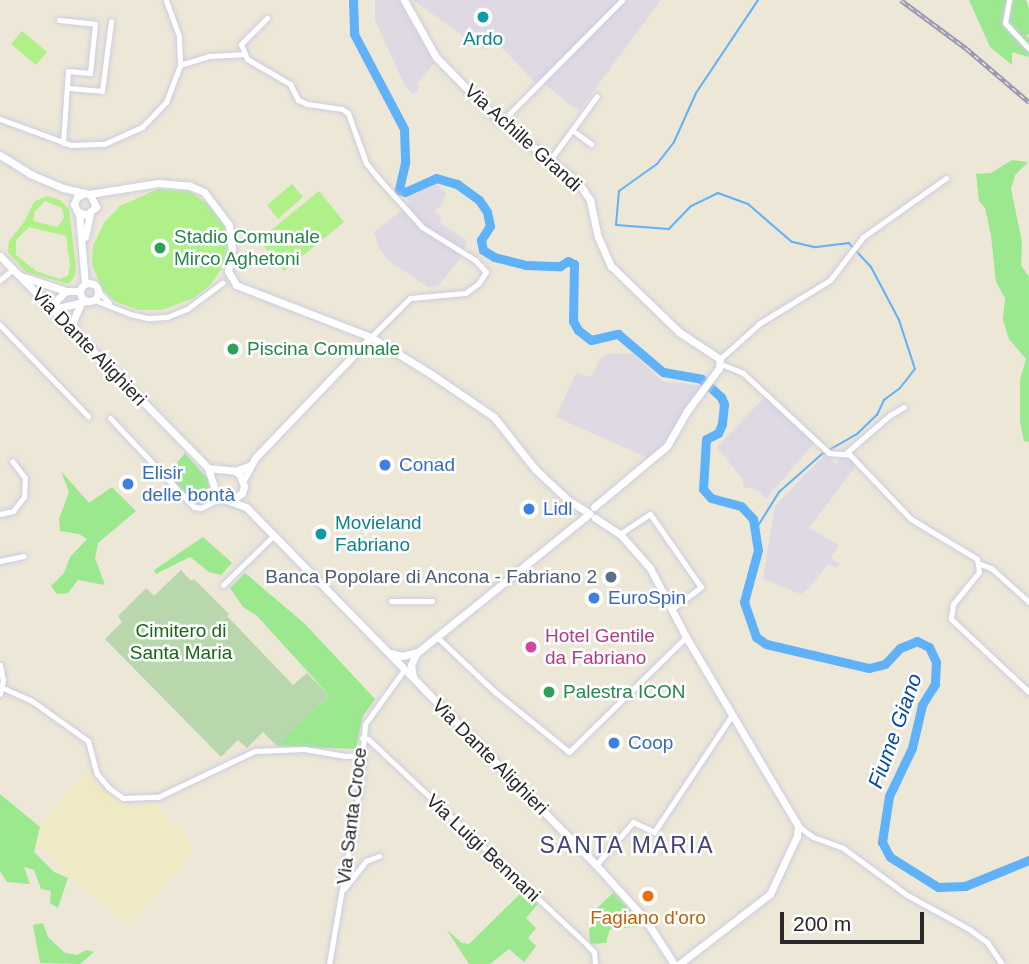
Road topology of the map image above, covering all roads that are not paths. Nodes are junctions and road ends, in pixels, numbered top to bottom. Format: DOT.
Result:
graph roads {
  1 [pos="166,0"];
  2 [pos="404,0"];
  3 [pos="622,0"];
  4 [pos="1009,0"];
  5 [pos="267,18"];
  6 [pos="59,20"];
  7 [pos="111,22"];
  8 [pos="1029,49"];
  9 [pos="243,54"];
  10 [pos="180,65"];
  11 [pos="69,88"];
  12 [pos="597,96"];
  13 [pos="0,119"];
  14 [pos="501,122"];
  15 [pos="572,130"];
  16 [pos="63,143"];
  17 [pos="591,144"];
  18 [pos="0,155"];
  19 [pos="550,160"];
  20 [pos="946,178"];
  21 [pos="63,188"];
  22 [pos="117,190"];
  23 [pos="88,194"];
  24 [pos="76,199"];
  25 [pos="96,204"];
  26 [pos="79,213"];
  27 [pos="90,214"];
  28 [pos="84,245"];
  29 [pos="0,256"];
  30 [pos="15,272"];
  31 [pos="0,280"];
  32 [pos="222,283"];
  33 [pos="86,286"];
  34 [pos="66,291"];
  35 [pos="98,291"];
  36 [pos="91,300"];
  37 [pos="80,304"];
  38 [pos="111,305"];
  39 [pos="53,309"];
  40 [pos="0,325"];
  41 [pos="74,331"];
  42 [pos="374,339"];
  43 [pos="720,361"];
  44 [pos="904,407"];
  45 [pos="88,416"];
  46 [pos="110,418"];
  47 [pos="846,453"];
  48 [pos="12,461"];
  49 [pos="249,466"];
  50 [pos="208,468"];
  51 [pos="223,471"];
  52 [pos="235,471"];
  53 [pos="243,480"];
  54 [pos="215,481"];
  55 [pos="242,493"];
  56 [pos="219,495"];
  57 [pos="233,500"];
  58 [pos="574,505"];
  59 [pos="246,507"];
  60 [pos="594,512"];
  61 [pos="0,514"];
  62 [pos="578,524"];
  63 [pos="620,534"];
  64 [pos="274,536"];
  65 [pos="23,556"];
  66 [pos="0,561"];
  67 [pos="980,564"];
  68 [pos="223,585"];
  69 [pos="391,601"];
  70 [pos="432,601"];
  71 [pos="1029,601"];
  72 [pos="672,609"];
  73 [pos="437,637"];
  74 [pos="686,637"];
  75 [pos="404,664"];
  76 [pos="0,665"];
  77 [pos="1,691"];
  78 [pos="1029,692"];
  79 [pos="732,715"];
  80 [pos="362,738"];
  81 [pos="362,755"];
  82 [pos="798,826"];
  83 [pos="797,836"];
  84 [pos="813,837"];
  85 [pos="379,856"];
  86 [pos="596,865"];
  87 [pos="342,892"];
  88 [pos="329,964"];
  89 [pos="595,964"];
  90 [pos="676,964"];
  91 [pos="1002,964"];
  1 -- 10 [label="street"];
  2 -- 14 [label="main road, Via Achille Grandi"];
  3 -- 14 [label="street"];
  4 -- 8 [label="street"];
  5 -- 9 [label="street"];
  6 -- 11 [label="street"];
  7 -- 11 [label="street"];
  9 -- 10 [label="street"];
  9 -- 42 [label="street"];
  10 -- 16 [label="street"];
  11 -- 16 [label="street"];
  12 -- 15 [label="street"];
  13 -- 16 [label="street"];
  14 -- 19 [label="main road, Via Achille Grandi"];
  15 -- 17 [label="street"];
  15 -- 19 [label="street"];
  18 -- 21 [label="main road"];
  19 -- 43 [label="main road, Via Achille Grandi"];
  20 -- 43 [label="street"];
  21 -- 23 [label="main road"];
  21 -- 24 [label="main road"];
  22 -- 23 [label="main road"];
  22 -- 25 [label="main road"];
  22 -- 42 [label="main road"];
  23 -- 24 [label="main road"];
  23 -- 25 [label="main road"];
  24 -- 26 [label="main road"];
  25 -- 27 [label="main road"];
  26 -- 27 [label="main road"];
  26 -- 28 [label="main road"];
  27 -- 28 [label="main road"];
  28 -- 33 [label="main road"];
  29 -- 30 [label="main road, Via Dante Alighieri"];
  30 -- 31 [label="street"];
  30 -- 34 [label="main road"];
  30 -- 39 [label="main road, Via Dante Alighieri"];
  32 -- 38 [label="street"];
  33 -- 34 [label="main road"];
  33 -- 35 [label="main road"];
  33 -- 36 [label="main road"];
  34 -- 39 [label="main road"];
  35 -- 36 [label="main road"];
  35 -- 38 [label="street"];
  36 -- 37 [label="main road"];
  36 -- 38 [label="street"];
  37 -- 39 [label="main road"];
  37 -- 41 [label="main road"];
  39 -- 41 [label="main road, Via Dante Alighieri"];
  40 -- 45 [label="street"];
  41 -- 50 [label="main road, Via Dante Alighieri"];
  42 -- 49 [label="main road"];
  42 -- 58 [label="main road"];
  43 -- 47 [label="street"];
  43 -- 60 [label="main road"];
  44 -- 47 [label="street"];
  46 -- 56 [label="street"];
  47 -- 67 [label="street"];
  48 -- 61 [label="street"];
  49 -- 52 [label="main road"];
  49 -- 53 [label="main road, Via Dante Alighieri"];
  50 -- 51 [label="main road"];
  50 -- 54 [label="main road, Via Dante Alighieri"];
  51 -- 52 [label="main road"];
  51 -- 54 [label="main road"];
  52 -- 53 [label="main road"];
  53 -- 55 [label="main road, Via Dante Alighieri"];
  54 -- 56 [label="main road, Via Dante Alighieri"];
  55 -- 57 [label="main road"];
  55 -- 59 [label="main road, Via Dante Alighieri"];
  56 -- 57 [label="main road, Via Dante Alighieri"];
  57 -- 59 [label="main road, Via Dante Alighieri"];
  58 -- 60 [label="main road"];
  58 -- 62 [label="main road"];
  59 -- 64 [label="main road, Via Dante Alighieri"];
  60 -- 62 [label="main road"];
  60 -- 63 [label="main road"];
  62 -- 73 [label="main road"];
  63 -- 72 [label="main road"];
  63 -- 72 [label="street"];
  64 -- 68 [label="street"];
  64 -- 75 [label="main road, Via Dante Alighieri"];
  65 -- 66 [label="street"];
  67 -- 71 [label="street"];
  67 -- 78 [label="street"];
  69 -- 70 [label="street"];
  72 -- 74 [label="main road"];
  73 -- 74 [label="street"];
  73 -- 75 [label="main road"];
  74 -- 79 [label="main road"];
  75 -- 80 [label="street, Via Santa Croce"];
  75 -- 86 [label="main road, Via Dante Alighieri"];
  76 -- 77 [label="street"];
  77 -- 81 [label="street"];
  79 -- 82 [label="main road"];
  79 -- 86 [label="street"];
  80 -- 81 [label="street, Via Santa Croce"];
  80 -- 89 [label="street, Via Luigi Bennani"];
  81 -- 87 [label="street, Via Santa Croce"];
  82 -- 83 [label="main road"];
  82 -- 84 [label="street"];
  83 -- 84 [label="street"];
  83 -- 90 [label="main road"];
  84 -- 91 [label="street"];
  85 -- 87 [label="street"];
  86 -- 90 [label="main road, Via Dante Alighieri"];
  87 -- 88 [label="street, Via Santa Croce"];
}
